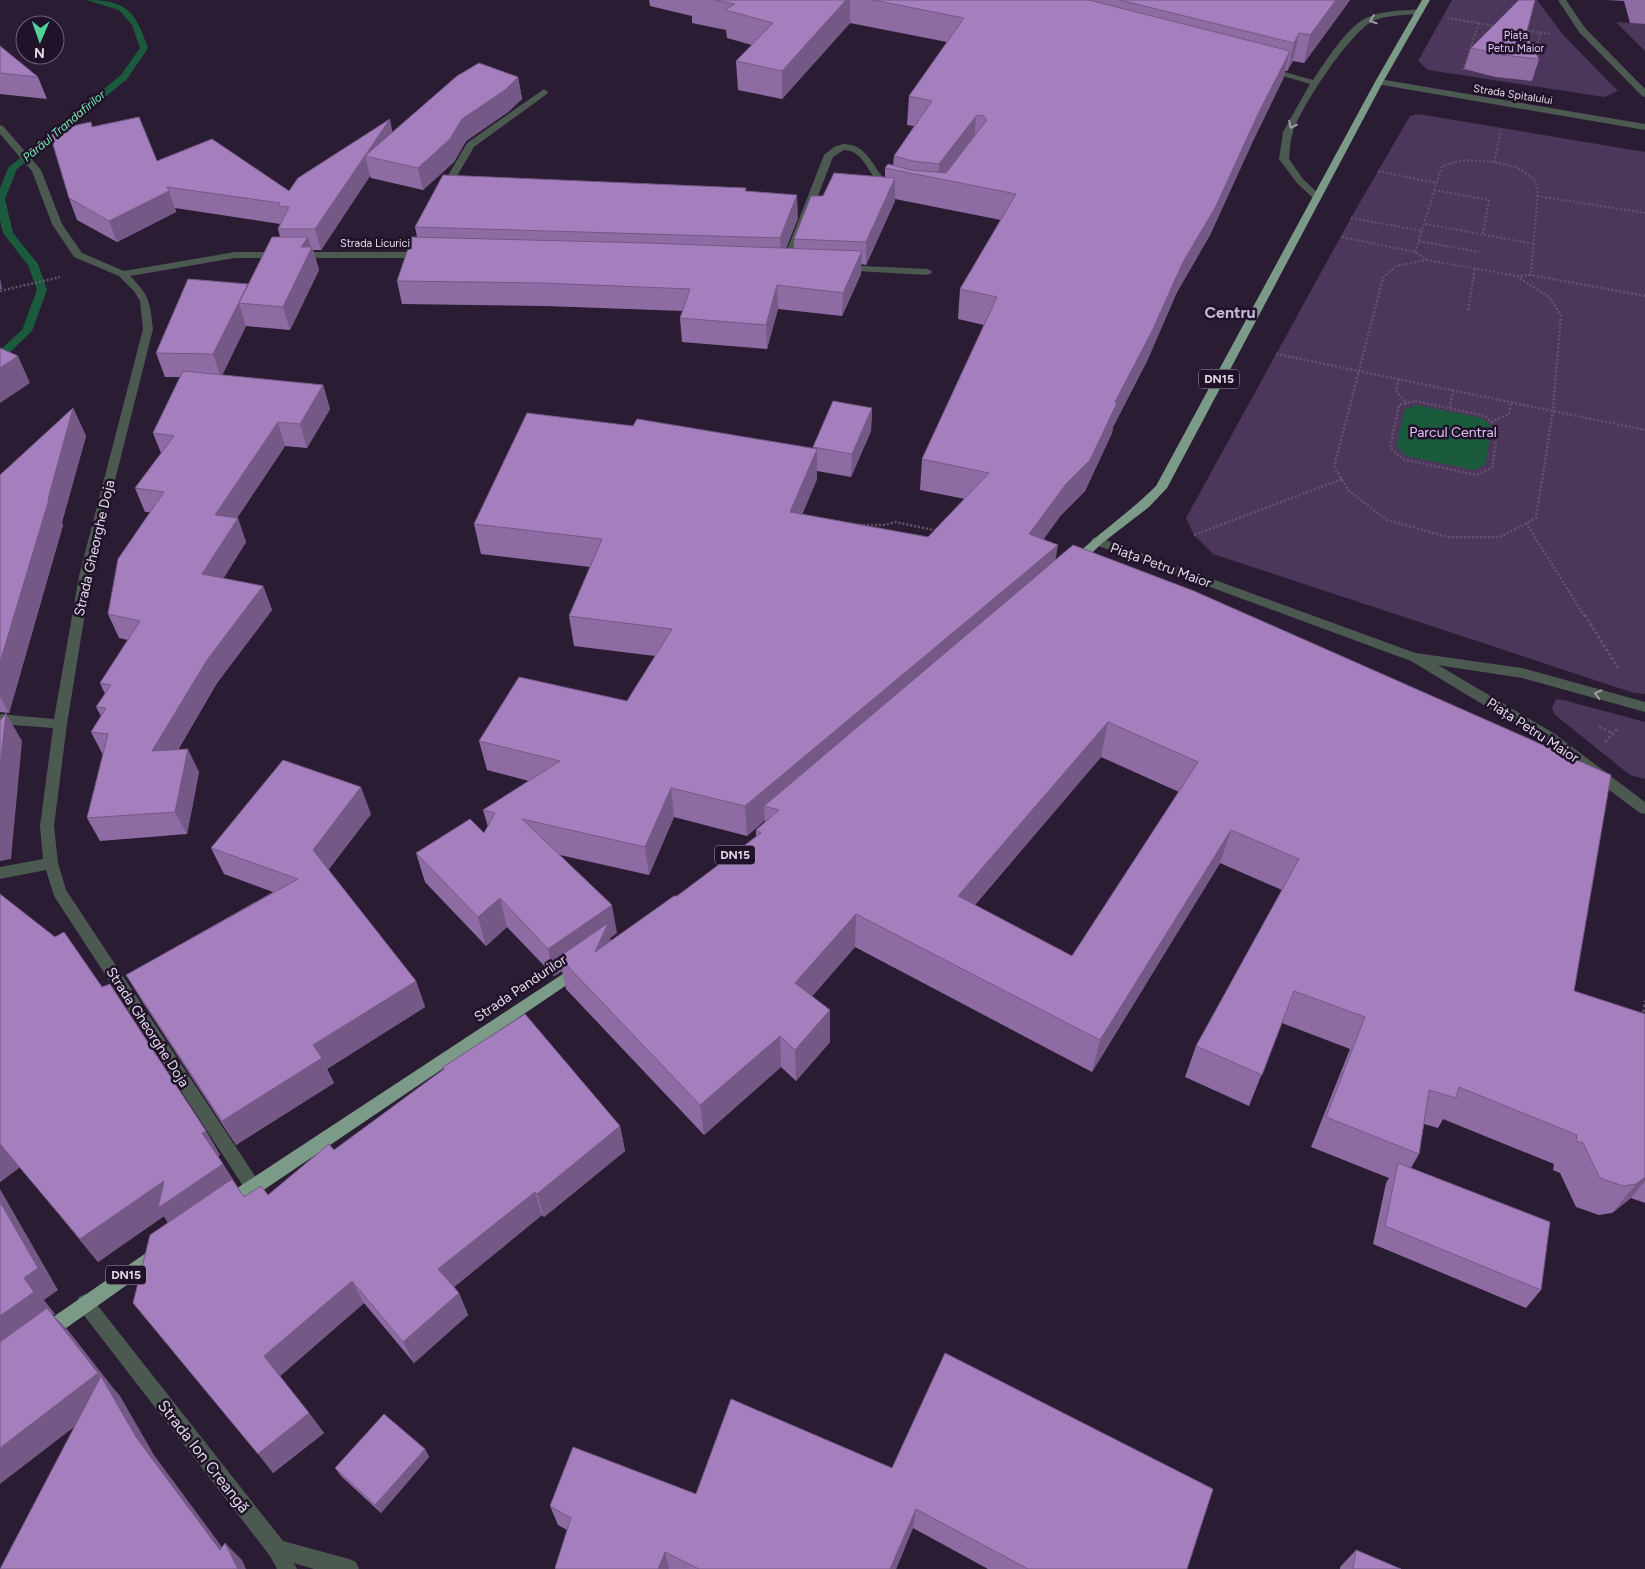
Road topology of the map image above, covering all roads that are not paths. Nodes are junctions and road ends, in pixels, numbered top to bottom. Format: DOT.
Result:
graph roads {
  1 [pos="1426,0"];
  2 [pos="1562,0"];
  3 [pos="1420,11"];
  4 [pos="1256,67"];
  5 [pos="1378,82"];
  6 [pos="1316,83"];
  7 [pos="544,92"];
  8 [pos="1645,94"];
  9 [pos="1645,127"];
  10 [pos="2,130"];
  11 [pos="904,192"];
  12 [pos="1317,197"];
  13 [pos="437,204"];
  14 [pos="437,256"];
  15 [pos="786,266"];
  16 [pos="832,268"];
  17 [pos="928,272"];
  18 [pos="123,274"];
  19 [pos="1097,541"];
  20 [pos="1066,572"];
  21 [pos="1416,658"];
  22 [pos="1645,707"];
  23 [pos="0,719"];
  24 [pos="60,724"];
  25 [pos="1645,809"];
  26 [pos="51,863"];
  27 [pos="0,874"];
  28 [pos="593,960"];
  29 [pos="253,1187"];
  30 [pos="213,1214"];
  31 [pos="173,1242"];
  32 [pos="85,1303"];
  33 [pos="31,1343"];
  34 [pos="277,1548"];
  35 [pos="287,1569"];
  36 [pos="349,1569"];
  1 -- 3 [label="highway, Piața Petru Maior / DN15"];
  2 -- 8 [label="street"];
  3 -- 5 [label="highway, Piața Petru Maior / DN15"];
  3 -- 6 [label="street, one-way"];
  4 -- 6 [label="street"];
  5 -- 9 [label="street, Strada Spitalului"];
  5 -- 12 [label="highway, Piața Petru Maior / DN15"];
  6 -- 12 [label="street, one-way"];
  7 -- 13 [label="street"];
  10 -- 18 [label="street"];
  11 -- 15 [label="street"];
  12 -- 19 [label="highway, Piața Petru Maior / DN15"];
  14 -- 18 [label="street, Strada Licurici"];
  16 -- 17 [label="street"];
  18 -- 24 [label="street, Strada Gheorghe Doja"];
  19 -- 20 [label="highway, DN15"];
  19 -- 21 [label="street, Piața Petru Maior"];
  22 -- 21 [label="street, Piața Petru Maior, one-way"];
  21 -- 25 [label="street, Piața Petru Maior"];
  23 -- 24 [label="street"];
  24 -- 26 [label="street, Strada Gheorghe Doja"];
  26 -- 27 [label="street"];
  26 -- 29 [label="street, Strada Gheorghe Doja"];
  28 -- 29 [label="highway, Strada Pandurilor"];
  29 -- 30 [label="highway, Strada Pandurilor"];
  31 -- 32 [label="highway, DN15"];
  32 -- 33 [label="highway, DN15"];
  32 -- 34 [label="street, Strada Ion Creangă"];
  34 -- 35 [label="street, Strada Ion Creangă"];
  34 -- 36 [label="street"];
}
